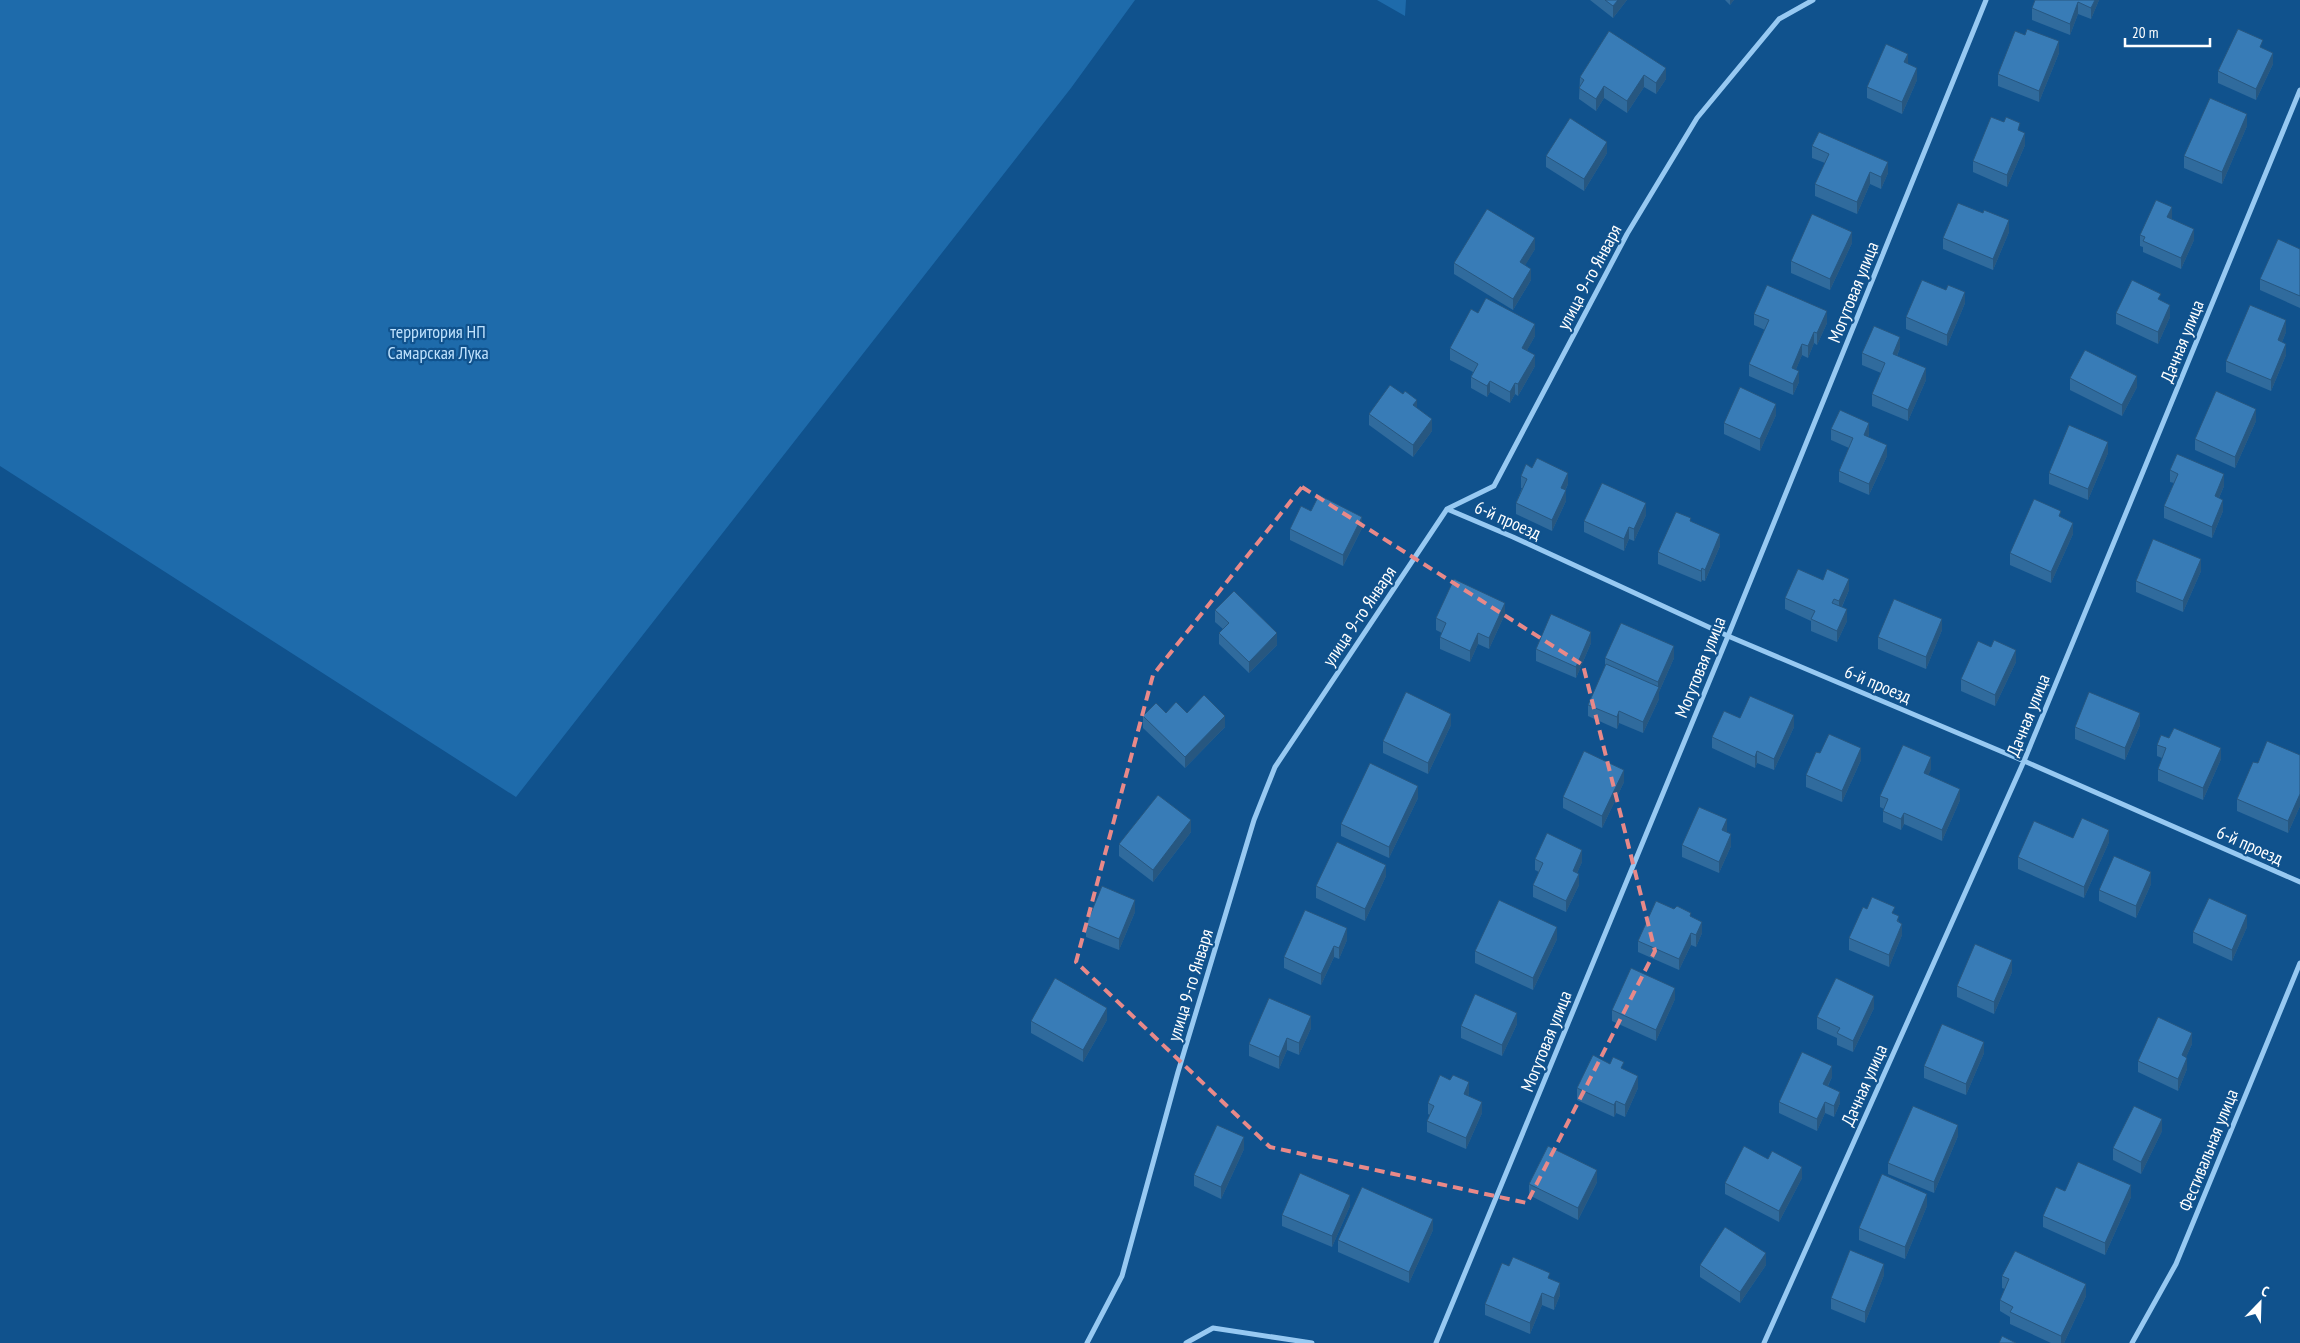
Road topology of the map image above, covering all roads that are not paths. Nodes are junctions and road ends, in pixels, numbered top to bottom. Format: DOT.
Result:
graph roads {
  1 [pos="1813,0"];
  2 [pos="1986,0"];
  3 [pos="2300,90"];
  4 [pos="1447,509"];
  5 [pos="1728,636"];
  6 [pos="2024,761"];
  7 [pos="2300,882"];
  8 [pos="2300,963"];
  9 [pos="1087,1343"];
  10 [pos="1186,1343"];
  11 [pos="1312,1343"];
  12 [pos="1436,1343"];
  13 [pos="1764,1343"];
  14 [pos="2132,1343"];
  1 -- 4 [label="street, улица 9-го Января"];
  2 -- 5 [label="street, Могутовая улица"];
  3 -- 6 [label="street, Дачная улица"];
  4 -- 5 [label="street, 6-й проезд"];
  4 -- 9 [label="street, улица 9-го Января"];
  5 -- 6 [label="street, 6-й проезд"];
  5 -- 12 [label="street, Могутовая улица"];
  6 -- 7 [label="street, 6-й проезд"];
  6 -- 13 [label="street, Дачная улица"];
  8 -- 14 [label="street, Фестивальная улица"];
  10 -- 11 [label="street"];
}
